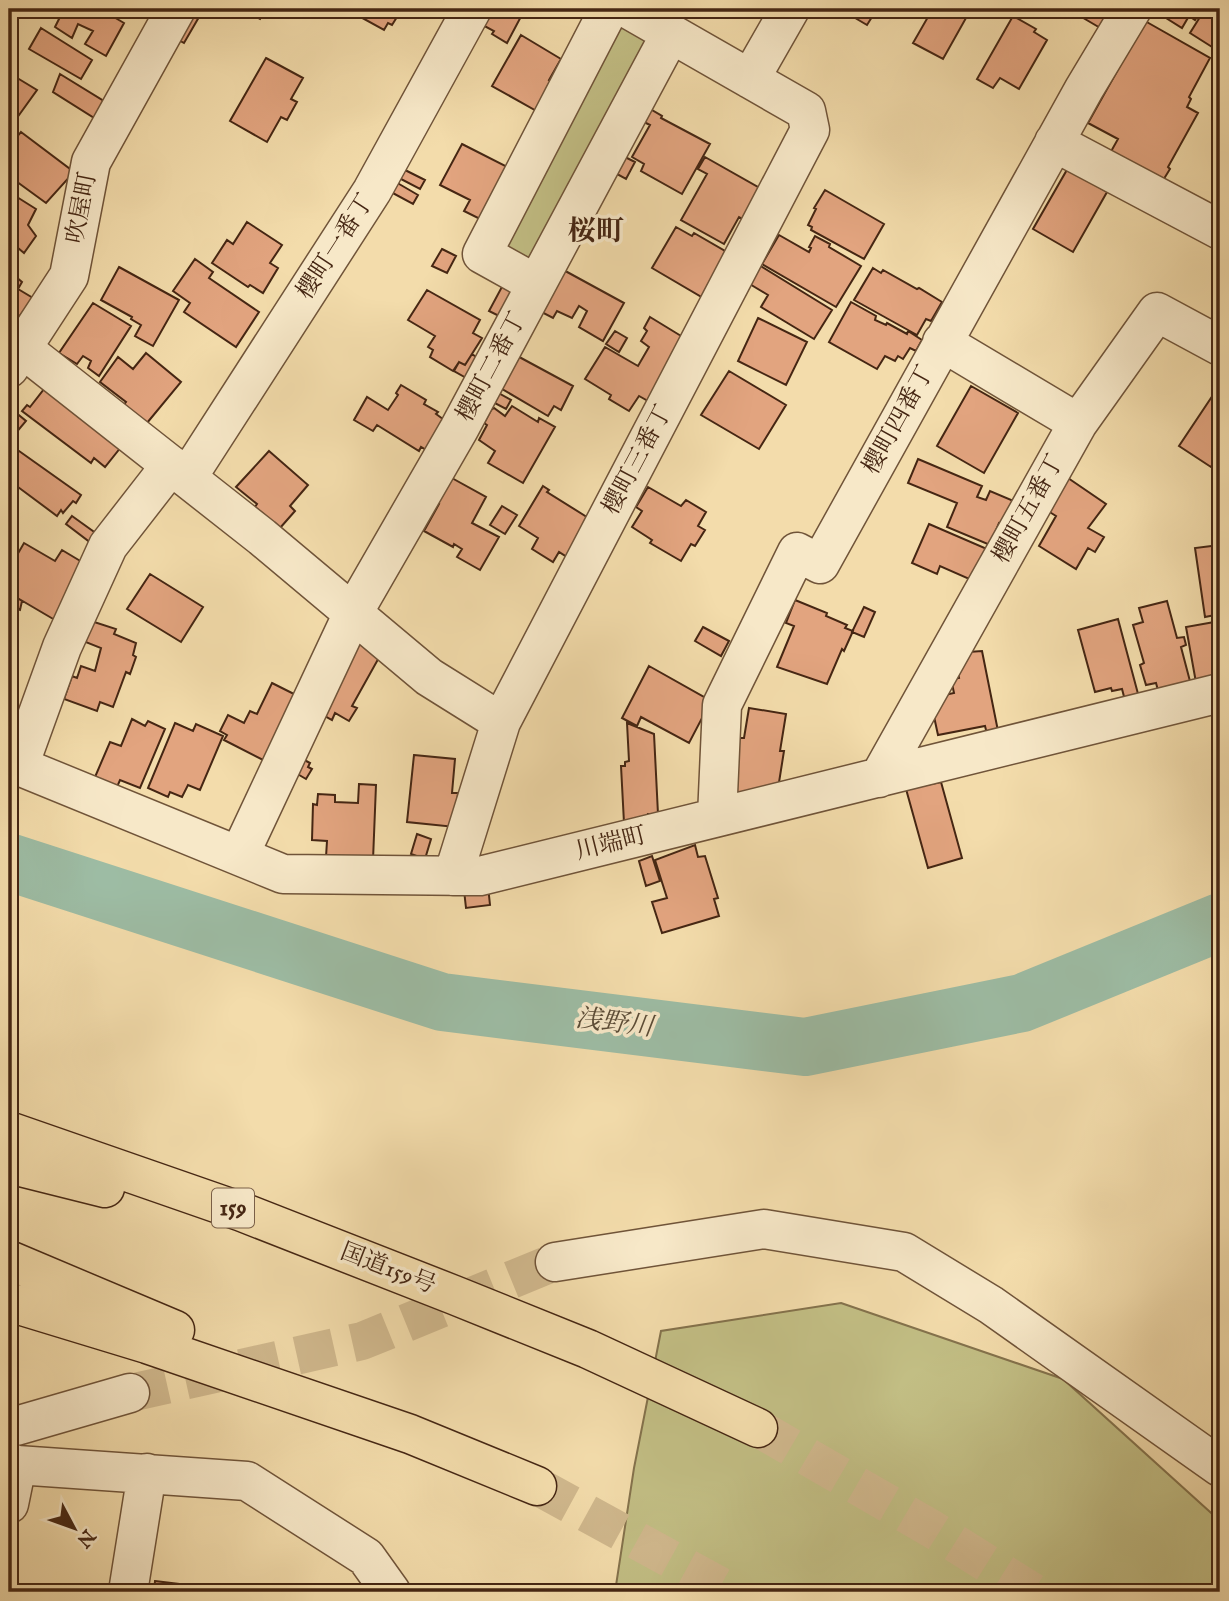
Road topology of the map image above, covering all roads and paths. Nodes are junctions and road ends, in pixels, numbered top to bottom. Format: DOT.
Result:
graph roads {
  1 [pos="176,9"];
  2 [pos="472,9"];
  3 [pos="608,9"];
  4 [pos="628,9"];
  5 [pos="790,9"];
  6 [pos="1132,9"];
  7 [pos="671,33"];
  8 [pos="750,79"];
  9 [pos="1054,142"];
  10 [pos="1220,230"];
  11 [pos="536,284"];
  12 [pos="942,342"];
  13 [pos="1220,346"];
  14 [pos="14,352"];
  15 [pos="1077,422"];
  16 [pos="179,472"];
  17 [pos="353,613"];
  18 [pos="1220,693"];
  19 [pos="501,722"];
  20 [pos="14,764"];
  21 [pos="879,778"];
  22 [pos="717,817"];
  23 [pos="239,856"];
  24 [pos="453,876"];
  25 [pos="9,1131"];
  26 [pos="9,1164"];
  27 [pos="9,1261"];
  28 [pos="555,1262"];
  29 [pos="454,1295"];
  30 [pos="9,1302"];
  31 [pos="130,1392"];
  32 [pos="9,1424"];
  33 [pos="758,1428"];
  34 [pos="410,1434"];
  35 [pos="13,1463"];
  36 [pos="1220,1467"];
  37 [pos="148,1473"];
  38 [pos="537,1486"];
  39 [pos="9,1504"];
  40 [pos="128,1592"];
  41 [pos="391,1592"];
  1 -- 14 [label="street, 吹屋町"];
  2 -- 16 [label="street, 櫻町一番丁"];
  3 -- 11 [label="street"];
  4 -- 7 [label="street"];
  5 -- 8 [label="street"];
  6 -- 9 [label="street, 櫻町四番丁"];
  7 -- 8 [label="street"];
  7 -- 11 [label="street, 櫻町二番丁"];
  8 -- 19 [label="street, 櫻町三番丁"];
  9 -- 10 [label="street"];
  9 -- 12 [label="street, 櫻町四番丁"];
  11 -- 17 [label="street, 櫻町二番丁"];
  12 -- 15 [label="street"];
  12 -- 22 [label="street, 櫻町四番丁"];
  13 -- 15 [label="street, 櫻町五番丁"];
  14 -- 16 [label="street"];
  15 -- 21 [label="street, 櫻町五番丁"];
  16 -- 17 [label="street"];
  16 -- 20 [label="street, 櫻町一番丁"];
  17 -- 19 [label="street"];
  17 -- 23 [label="street, 櫻町二番丁"];
  18 -- 21 [label="street, 川端町"];
  19 -- 24 [label="street, 櫻町三番丁"];
  20 -- 23 [label="street, 川端町"];
  21 -- 22 [label="street, 川端町"];
  22 -- 24 [label="street, 川端町"];
  23 -- 24 [label="street, 川端町"];
  25 -- 29 [label="highway, 国道159号 / 159"];
  26 -- 29 [label="highway, 159"];
  27 -- 34 [label="highway"];
  28 -- 36 [label="street"];
  29 -- 33 [label="highway, 国道159号 / 159"];
  30 -- 34 [label="highway"];
  31 -- 32 [label="street"];
  34 -- 38 [label="highway"];
  35 -- 37 [label="street"];
  35 -- 39 [label="street"];
  37 -- 40 [label="street"];
  37 -- 41 [label="street"];
}
